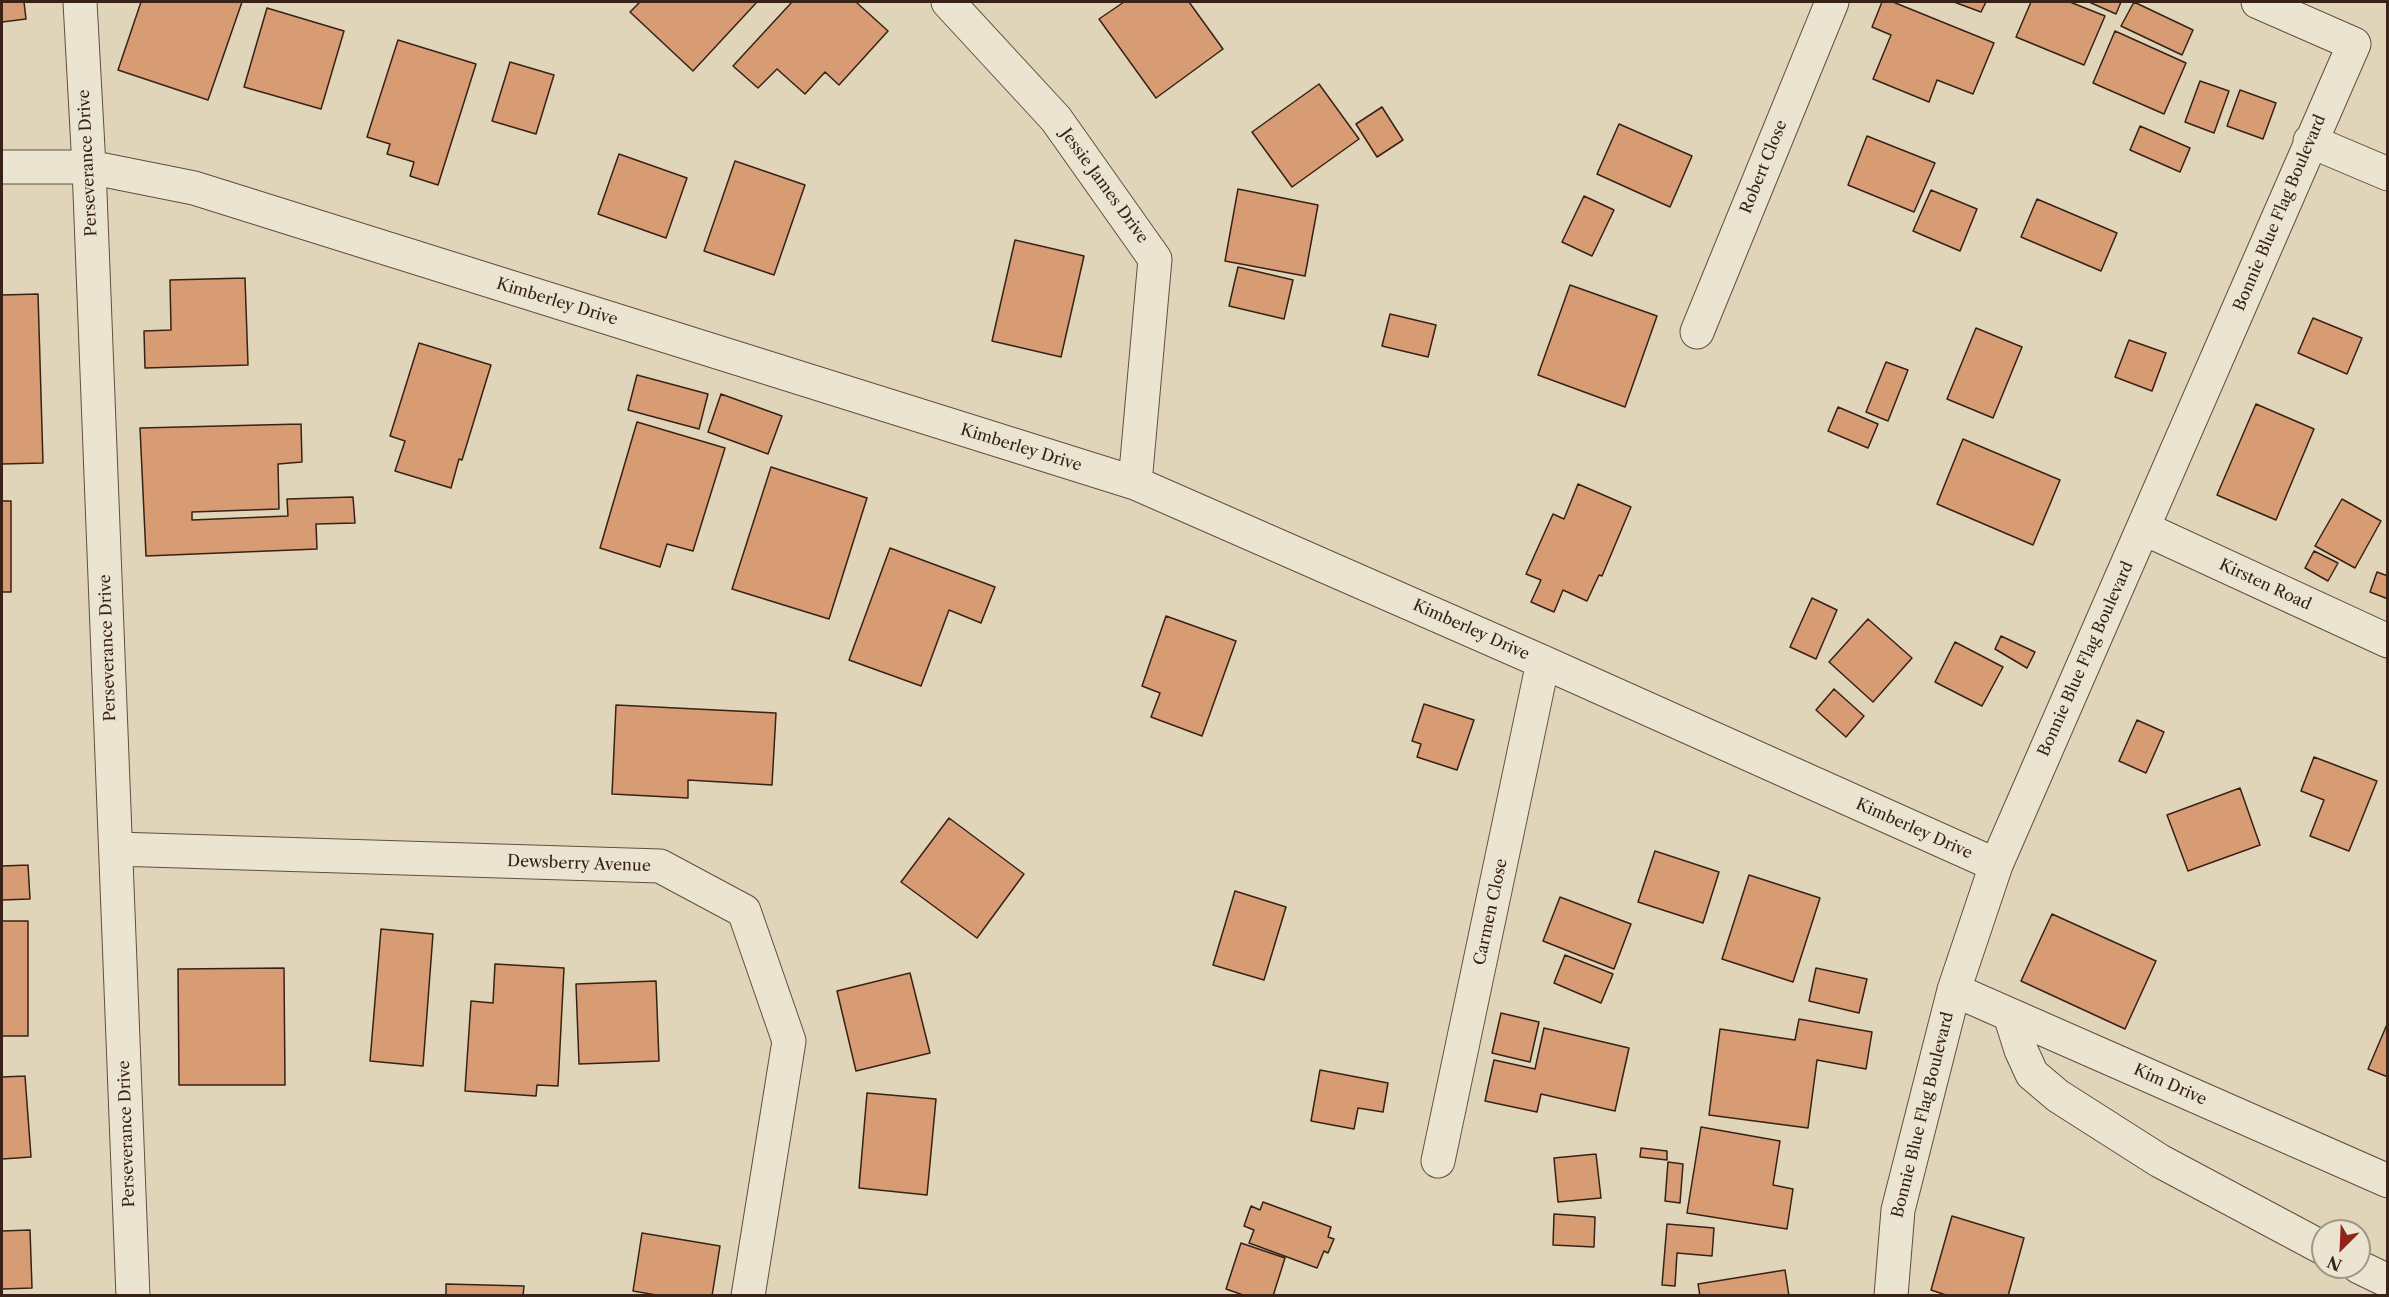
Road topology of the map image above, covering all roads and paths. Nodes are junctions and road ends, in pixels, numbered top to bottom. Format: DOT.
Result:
graph roads {
  1 [pos="80,2"];
  2 [pos="948,2"];
  3 [pos="1832,2"];
  4 [pos="2258,2"];
  5 [pos="2310,141"];
  6 [pos="89,167"];
  7 [pos="2,168"];
  8 [pos="2388,174"];
  9 [pos="1697,332"];
  10 [pos="1135,483"];
  11 [pos="2143,528"];
  12 [pos="2388,641"];
  13 [pos="1543,662"];
  14 [pos="116,849"];
  15 [pos="1996,865"];
  16 [pos="1954,990"];
  17 [pos="2010,1015"];
  18 [pos="1438,1161"];
  19 [pos="2388,1181"];
  20 [pos="2311,1242"];
  21 [pos="2371,1273"];
  22 [pos="2388,1281"];
  23 [pos="133,1296"];
  24 [pos="748,1296"];
  25 [pos="1891,1296"];
  1 -- 6 [label="street, Perseverance Drive"];
  2 -- 10 [label="street, Jessie James Drive"];
  3 -- 9 [label="street, Robert Close"];
  4 -- 5 [label="street, Bonnie Blue Flag Boulevard"];
  5 -- 8 [label="street"];
  5 -- 11 [label="street, Bonnie Blue Flag Boulevard"];
  6 -- 7 [label="street, Kimberley Drive"];
  6 -- 10 [label="street, Kimberley Drive"];
  6 -- 14 [label="street, Perseverance Drive"];
  10 -- 13 [label="street, Kimberley Drive"];
  11 -- 12 [label="street, Kirsten Road"];
  11 -- 15 [label="street, Bonnie Blue Flag Boulevard"];
  13 -- 15 [label="street, Kimberley Drive"];
  13 -- 18 [label="street, Carmen Close"];
  14 -- 23 [label="street, Perseverance Drive"];
  14 -- 24 [label="street, Dewsberry Avenue"];
  15 -- 16 [label="street, Bonnie Blue Flag Boulevard"];
  16 -- 17 [label="street, Kim Drive"];
  16 -- 25 [label="street, Bonnie Blue Flag Boulevard"];
  17 -- 19 [label="street, Kim Drive"];
  17 -- 20 [label="street"];
  21 -- 22 [label="street"];
}
